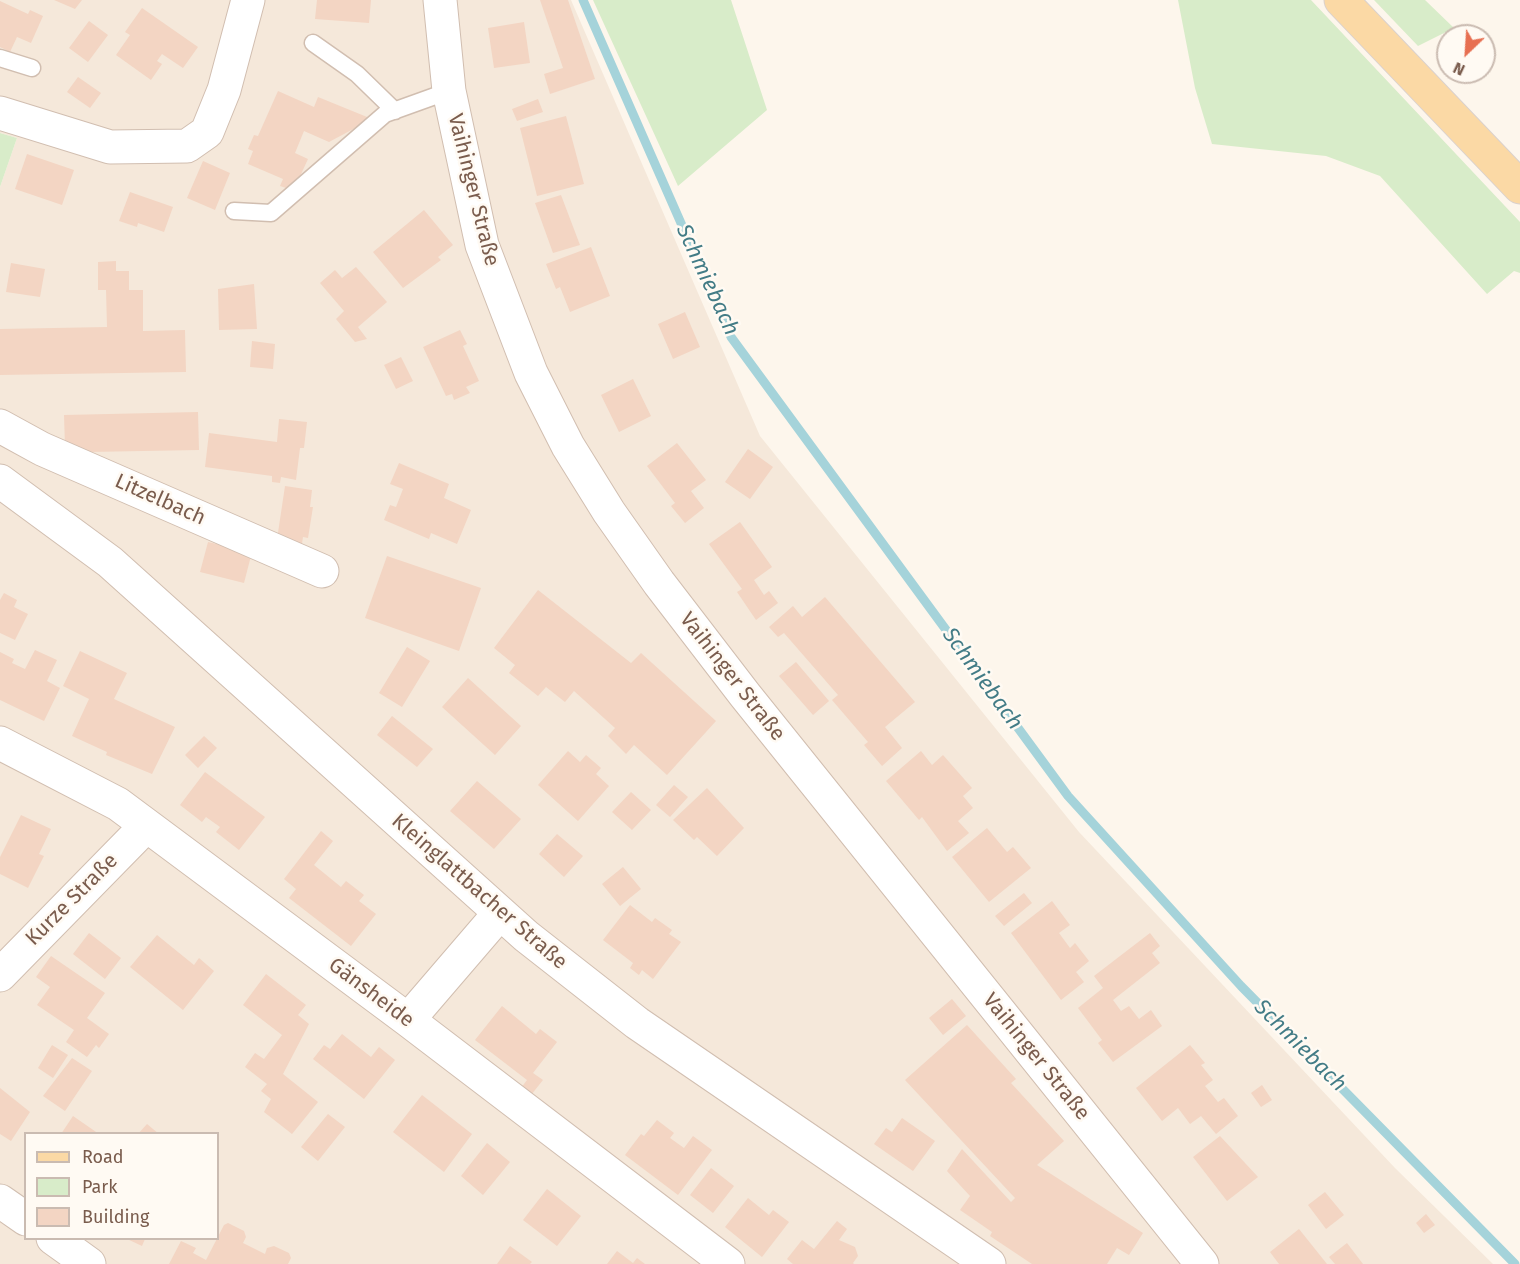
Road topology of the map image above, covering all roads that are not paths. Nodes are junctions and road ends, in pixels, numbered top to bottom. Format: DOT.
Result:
graph roads {
  1 [pos="248,0"];
  2 [pos="440,0"];
  3 [pos="1341,0"];
  4 [pos="313,43"];
  5 [pos="0,58"];
  6 [pos="32,68"];
  7 [pos="449,91"];
  8 [pos="395,111"];
  9 [pos="0,113"];
  10 [pos="1520,187"];
  11 [pos="234,212"];
  12 [pos="0,426"];
  13 [pos="0,481"];
  14 [pos="322,571"];
  15 [pos="0,743"];
  16 [pos="146,825"];
  17 [pos="499,914"];
  18 [pos="0,975"];
  19 [pos="408,1020"];
  20 [pos="0,1201"];
  21 [pos="24,1218"];
  22 [pos="54,1240"];
  23 [pos="89,1264"];
  24 [pos="728,1264"];
  25 [pos="989,1264"];
  26 [pos="1202,1264"];
  1 -- 9 [label="street"];
  2 -- 7 [label="street, Vaihinger Straße"];
  3 -- 10 [label="main road"];
  4 -- 8 [label="lane"];
  5 -- 6 [label="lane"];
  7 -- 8 [label="lane"];
  7 -- 26 [label="street, Vaihinger Straße"];
  8 -- 11 [label="lane"];
  12 -- 14 [label="street, Litzelbach"];
  13 -- 17 [label="street, Kleinglattbacher Straße"];
  15 -- 16 [label="street, Gänsheide"];
  16 -- 18 [label="street, Kurze Straße"];
  16 -- 19 [label="street, Gänsheide"];
  17 -- 19 [label="street"];
  17 -- 25 [label="street, Kleinglattbacher Straße"];
  19 -- 24 [label="street, Gänsheide"];
  20 -- 21 [label="street"];
  22 -- 23 [label="street"];
}
